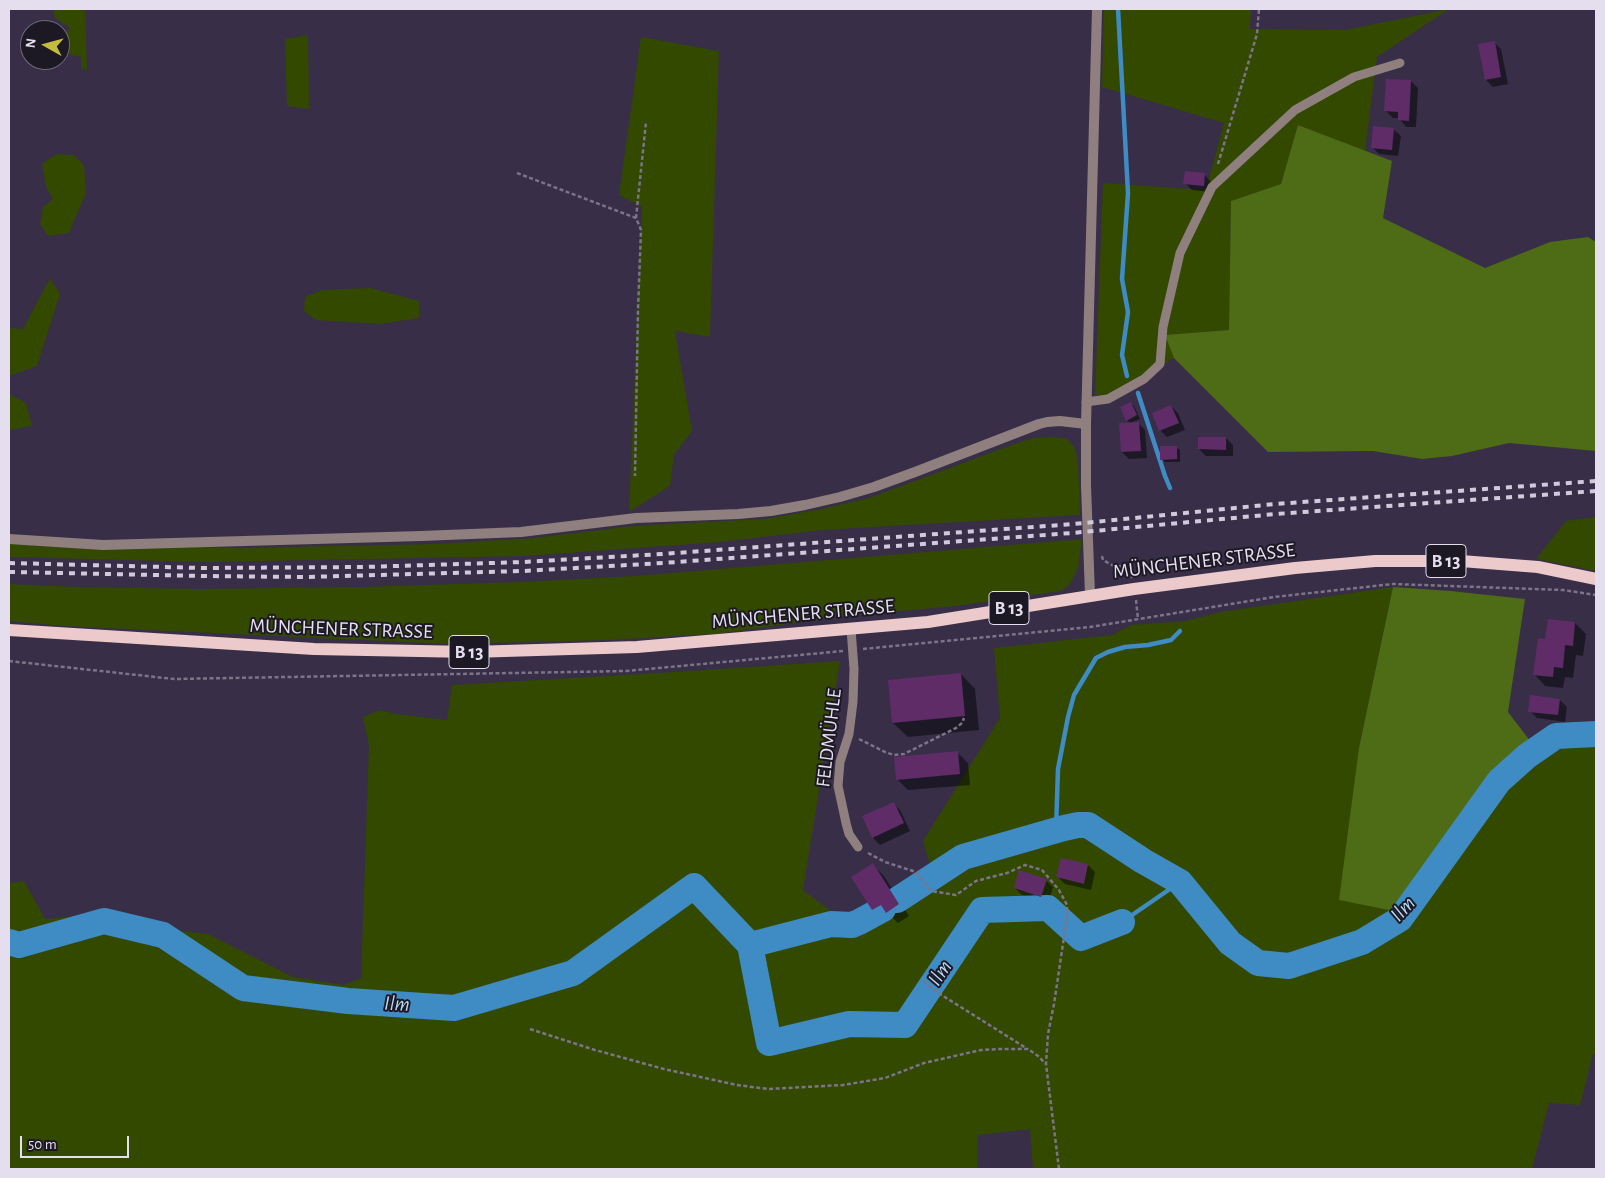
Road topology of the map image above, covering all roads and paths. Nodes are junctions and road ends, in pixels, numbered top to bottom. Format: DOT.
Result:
graph roads {
  1 [pos="1096,9"];
  2 [pos="1259,9"];
  3 [pos="1400,63"];
  4 [pos="646,122"];
  5 [pos="517,173"];
  6 [pos="1212,187"];
  7 [pos="636,218"];
  8 [pos="1086,402"];
  9 [pos="1086,424"];
  10 [pos="635,476"];
  11 [pos="9,539"];
  12 [pos="1100,552"];
  13 [pos="1596,579"];
  14 [pos="1134,589"];
  15 [pos="1090,595"];
  16 [pos="1138,619"];
  17 [pos="851,629"];
  18 [pos="9,630"];
  19 [pos="964,718"];
  20 [pos="849,734"];
  21 [pos="858,847"];
  22 [pos="923,981"];
  23 [pos="530,1028"];
  24 [pos="1028,1049"];
  25 [pos="1046,1064"];
  26 [pos="1059,1169"];
  1 -- 8 [label="street"];
  2 -- 6 [label="path"];
  3 -- 6 [label="lane"];
  4 -- 7 [label="path"];
  5 -- 7 [label="path"];
  6 -- 8 [label="lane"];
  7 -- 10 [label="path"];
  8 -- 9 [label="street"];
  9 -- 11 [label="street"];
  9 -- 15 [label="street"];
  12 -- 14 [label="path"];
  13 -- 14 [label="main road, MÜNCHENER STRASSE / B 13"];
  14 -- 15 [label="main road, MÜNCHENER STRASSE / B 13"];
  14 -- 16 [label="path"];
  15 -- 17 [label="main road, MÜNCHENER STRASSE / B 13"];
  17 -- 18 [label="main road, MÜNCHENER STRASSE / B 13"];
  17 -- 20 [label="lane, FELDMÜHLE"];
  19 -- 20 [label="path"];
  20 -- 21 [label="lane, FELDMÜHLE"];
  21 -- 25 [label="path"];
  22 -- 24 [label="path"];
  23 -- 24 [label="path"];
  24 -- 25 [label="path"];
  25 -- 26 [label="path"];
}
